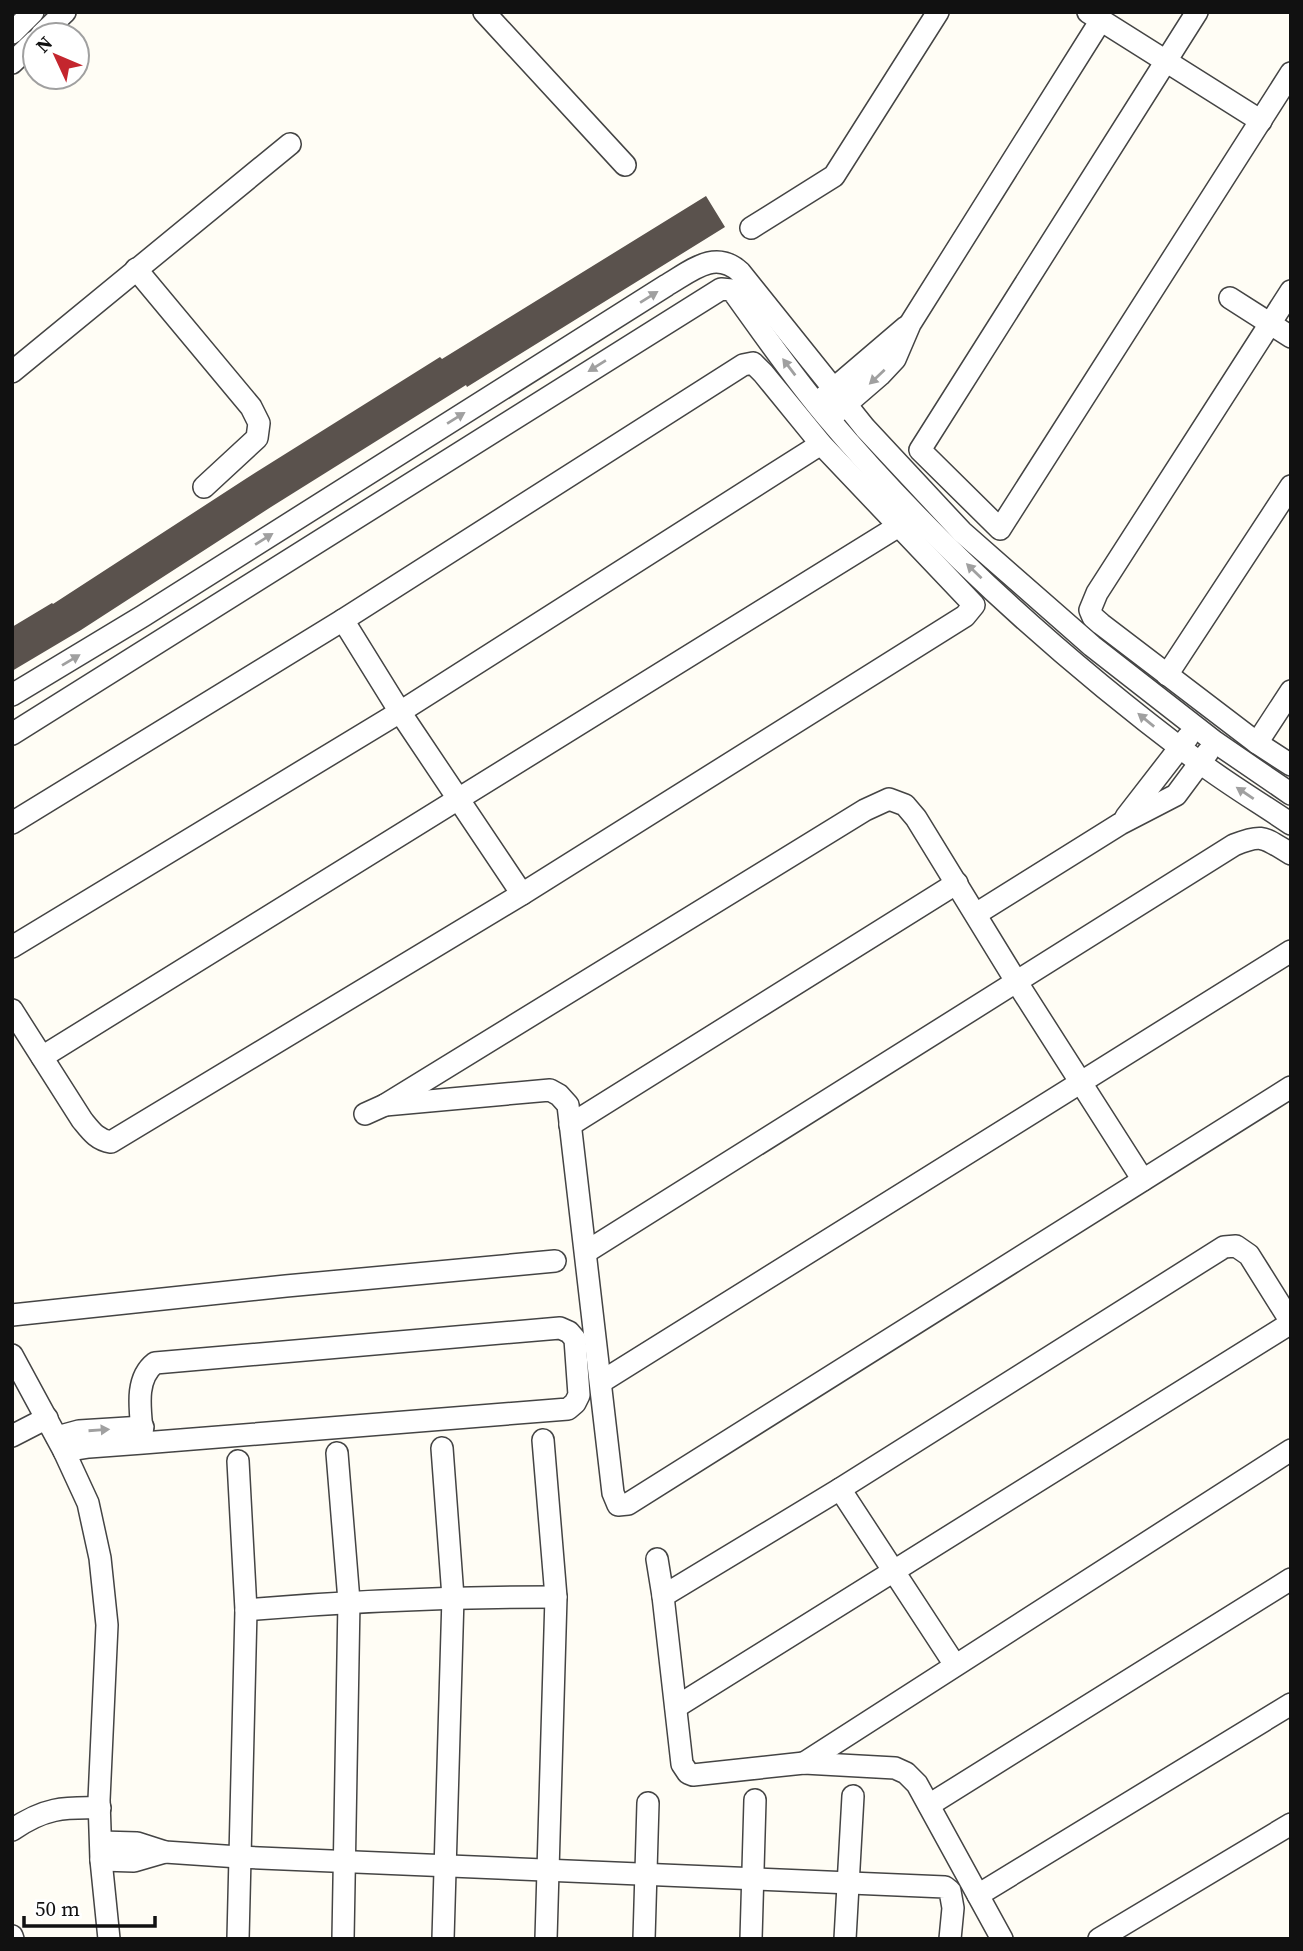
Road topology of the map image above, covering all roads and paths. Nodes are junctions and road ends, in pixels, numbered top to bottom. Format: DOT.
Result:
graph roads {
  1 [pos="33,12"];
  2 [pos="484,12"];
  3 [pos="938,12"];
  4 [pos="1197,12"];
  5 [pos="1095,16"];
  6 [pos="12,33"];
  7 [pos="1166,61"];
  8 [pos="1291,74"];
  9 [pos="1261,121"];
  10 [pos="290,144"];
  11 [pos="625,165"];
  12 [pos="751,228"];
  13 [pos="706,263"];
  14 [pos="136,269"];
  15 [pos="1291,291"];
  16 [pos="711,294"];
  17 [pos="1230,298"];
  18 [pos="1270,324"];
  19 [pos="1291,337"];
  20 [pos="12,372"];
  21 [pos="840,398"];
  22 [pos="822,411"];
  23 [pos="429,435"];
  24 [pos="821,444"];
  25 [pos="445,461"];
  26 [pos="1291,486"];
  27 [pos="204,487"];
  28 [pos="897,527"];
  29 [pos="1019,583"];
  30 [pos="1005,601"];
  31 [pos="143,616"];
  32 [pos="343,620"];
  33 [pos="159,641"];
  34 [pos="1167,675"];
  35 [pos="1291,691"];
  36 [pos="12,695"];
  37 [pos="400,712"];
  38 [pos="1196,727"];
  39 [pos="12,734"];
  40 [pos="1215,742"];
  41 [pos="1257,743"];
  42 [pos="1181,748"];
  43 [pos="1199,763"];
  44 [pos="1291,765"];
  45 [pos="1291,794"];
  46 [pos="458,800"];
  47 [pos="12,823"];
  48 [pos="1120,824"];
  49 [pos="1291,824"];
  50 [pos="1291,854"];
  51 [pos="957,883"];
  52 [pos="522,894"];
  53 [pos="976,914"];
  54 [pos="12,947"];
  55 [pos="1291,951"];
  56 [pos="1016,982"];
  57 [pos="12,1010"];
  58 [pos="42,1057"];
  59 [pos="1080,1082"];
  60 [pos="1291,1087"];
  61 [pos="385,1105"];
  62 [pos="365,1114"];
  63 [pos="570,1125"];
  64 [pos="1143,1180"];
  65 [pos="586,1252"];
  66 [pos="555,1261"];
  67 [pos="12,1315"];
  68 [pos="1291,1322"];
  69 [pos="12,1355"];
  70 [pos="601,1382"];
  71 [pos="56,1435"];
  72 [pos="143,1435"];
  73 [pos="12,1436"];
  74 [pos="543,1440"];
  75 [pos="442,1448"];
  76 [pos="1291,1450"];
  77 [pos="337,1453"];
  78 [pos="238,1461"];
  79 [pos="840,1489"];
  80 [pos="657,1559"];
  81 [pos="894,1572"];
  82 [pos="1291,1578"];
  83 [pos="663,1596"];
  84 [pos="453,1597"];
  85 [pos="556,1597"];
  86 [pos="349,1601"];
  87 [pos="246,1610"];
  88 [pos="956,1665"];
  89 [pos="1291,1704"];
  90 [pos="676,1707"];
  91 [pos="804,1763"];
  92 [pos="853,1796"];
  93 [pos="755,1800"];
  94 [pos="648,1803"];
  95 [pos="929,1805"];
  96 [pos="100,1808"];
  97 [pos="1291,1824"];
  98 [pos="12,1830"];
  99 [pos="101,1851"];
  100 [pos="239,1857"];
  101 [pos="346,1861"];
  102 [pos="446,1866"];
  103 [pos="548,1870"];
  104 [pos="645,1874"];
  105 [pos="754,1879"];
  106 [pos="849,1883"];
  107 [pos="978,1895"];
  108 [pos="109,1939"];
  109 [pos="238,1939"];
  110 [pos="343,1939"];
  111 [pos="443,1939"];
  112 [pos="546,1939"];
  113 [pos="644,1939"];
  114 [pos="751,1939"];
  115 [pos="845,1939"];
  116 [pos="950,1939"];
  117 [pos="1002,1939"];
  118 [pos="1099,1939"];
  1 -- 6 [label="street"];
  2 -- 11 [label="street"];
  3 -- 12 [label="street"];
  4 -- 7 [label="street"];
  5 -- 7 [label="street"];
  5 -- 21 [label="street"];
  7 -- 9 [label="street"];
  7 -- 9 [label="street"];
  8 -- 9 [label="street"];
  10 -- 14 [label="street"];
  13 -- 16 [label="street"];
  13 -- 21 [label="street"];
  23 -- 13 [label="street, one-way"];
  14 -- 20 [label="street"];
  14 -- 27 [label="street"];
  15 -- 18 [label="street"];
  22 -- 16 [label="street, one-way"];
  16 -- 25 [label="street, one-way"];
  17 -- 18 [label="street"];
  18 -- 19 [label="street"];
  18 -- 34 [label="street"];
  21 -- 22 [label="street"];
  21 -- 29 [label="street"];
  30 -- 22 [label="street, one-way"];
  23 -- 25 [label="street"];
  31 -- 23 [label="street, one-way"];
  24 -- 28 [label="street"];
  24 -- 32 [label="street"];
  24 -- 37 [label="street"];
  25 -- 33 [label="street"];
  26 -- 34 [label="street"];
  28 -- 46 [label="street"];
  28 -- 52 [label="street"];
  29 -- 30 [label="street"];
  29 -- 38 [label="street"];
  42 -- 30 [label="street, one-way"];
  31 -- 33 [label="street"];
  36 -- 31 [label="street, one-way"];
  32 -- 37 [label="street"];
  32 -- 47 [label="street"];
  33 -- 39 [label="street"];
  34 -- 41 [label="street"];
  35 -- 41 [label="street"];
  37 -- 46 [label="street"];
  37 -- 54 [label="street"];
  38 -- 40 [label="street"];
  38 -- 42 [label="street"];
  40 -- 43 [label="street"];
  40 -- 45 [label="street"];
  41 -- 44 [label="street"];
  42 -- 43 [label="street"];
  42 -- 48 [label="street"];
  43 -- 48 [label="street"];
  49 -- 43 [label="street, one-way"];
  46 -- 52 [label="street"];
  46 -- 58 [label="street"];
  48 -- 53 [label="street"];
  50 -- 56 [label="street"];
  51 -- 53 [label="street"];
  51 -- 61 [label="street"];
  51 -- 63 [label="street"];
  52 -- 58 [label="street"];
  53 -- 56 [label="street"];
  55 -- 59 [label="street"];
  56 -- 59 [label="street"];
  56 -- 65 [label="street"];
  57 -- 58 [label="street"];
  59 -- 64 [label="street"];
  59 -- 70 [label="street"];
  60 -- 64 [label="street"];
  61 -- 62 [label="street"];
  61 -- 63 [label="street"];
  63 -- 65 [label="street"];
  64 -- 70 [label="street"];
  65 -- 70 [label="street"];
  66 -- 67 [label="street"];
  68 -- 79 [label="street"];
  68 -- 81 [label="street"];
  69 -- 71 [label="street"];
  71 -- 72 [label="street"];
  71 -- 73 [label="street"];
  71 -- 96 [label="street"];
  72 -- 72 [label="street"];
  74 -- 85 [label="street"];
  75 -- 84 [label="street"];
  76 -- 88 [label="street"];
  77 -- 86 [label="street"];
  78 -- 87 [label="street"];
  79 -- 81 [label="street"];
  79 -- 83 [label="street"];
  80 -- 83 [label="street"];
  81 -- 88 [label="street"];
  81 -- 90 [label="street"];
  82 -- 95 [label="street"];
  83 -- 90 [label="street"];
  84 -- 85 [label="street"];
  84 -- 86 [label="street"];
  84 -- 102 [label="street"];
  85 -- 103 [label="street"];
  86 -- 87 [label="street"];
  86 -- 101 [label="street"];
  87 -- 100 [label="street"];
  88 -- 91 [label="street"];
  89 -- 107 [label="street"];
  90 -- 91 [label="street"];
  91 -- 95 [label="street"];
  92 -- 106 [label="street"];
  93 -- 105 [label="street"];
  94 -- 104 [label="street"];
  95 -- 107 [label="street"];
  96 -- 98 [label="street"];
  96 -- 99 [label="street"];
  97 -- 118 [label="street"];
  99 -- 100 [label="street"];
  99 -- 108 [label="street"];
  100 -- 101 [label="street"];
  100 -- 109 [label="street"];
  101 -- 102 [label="street"];
  101 -- 110 [label="street"];
  102 -- 103 [label="street"];
  102 -- 111 [label="street"];
  103 -- 104 [label="street"];
  103 -- 112 [label="street"];
  104 -- 105 [label="street"];
  104 -- 113 [label="street"];
  105 -- 106 [label="street"];
  105 -- 114 [label="street"];
  106 -- 115 [label="street"];
  106 -- 116 [label="street"];
  107 -- 117 [label="street"];
}
